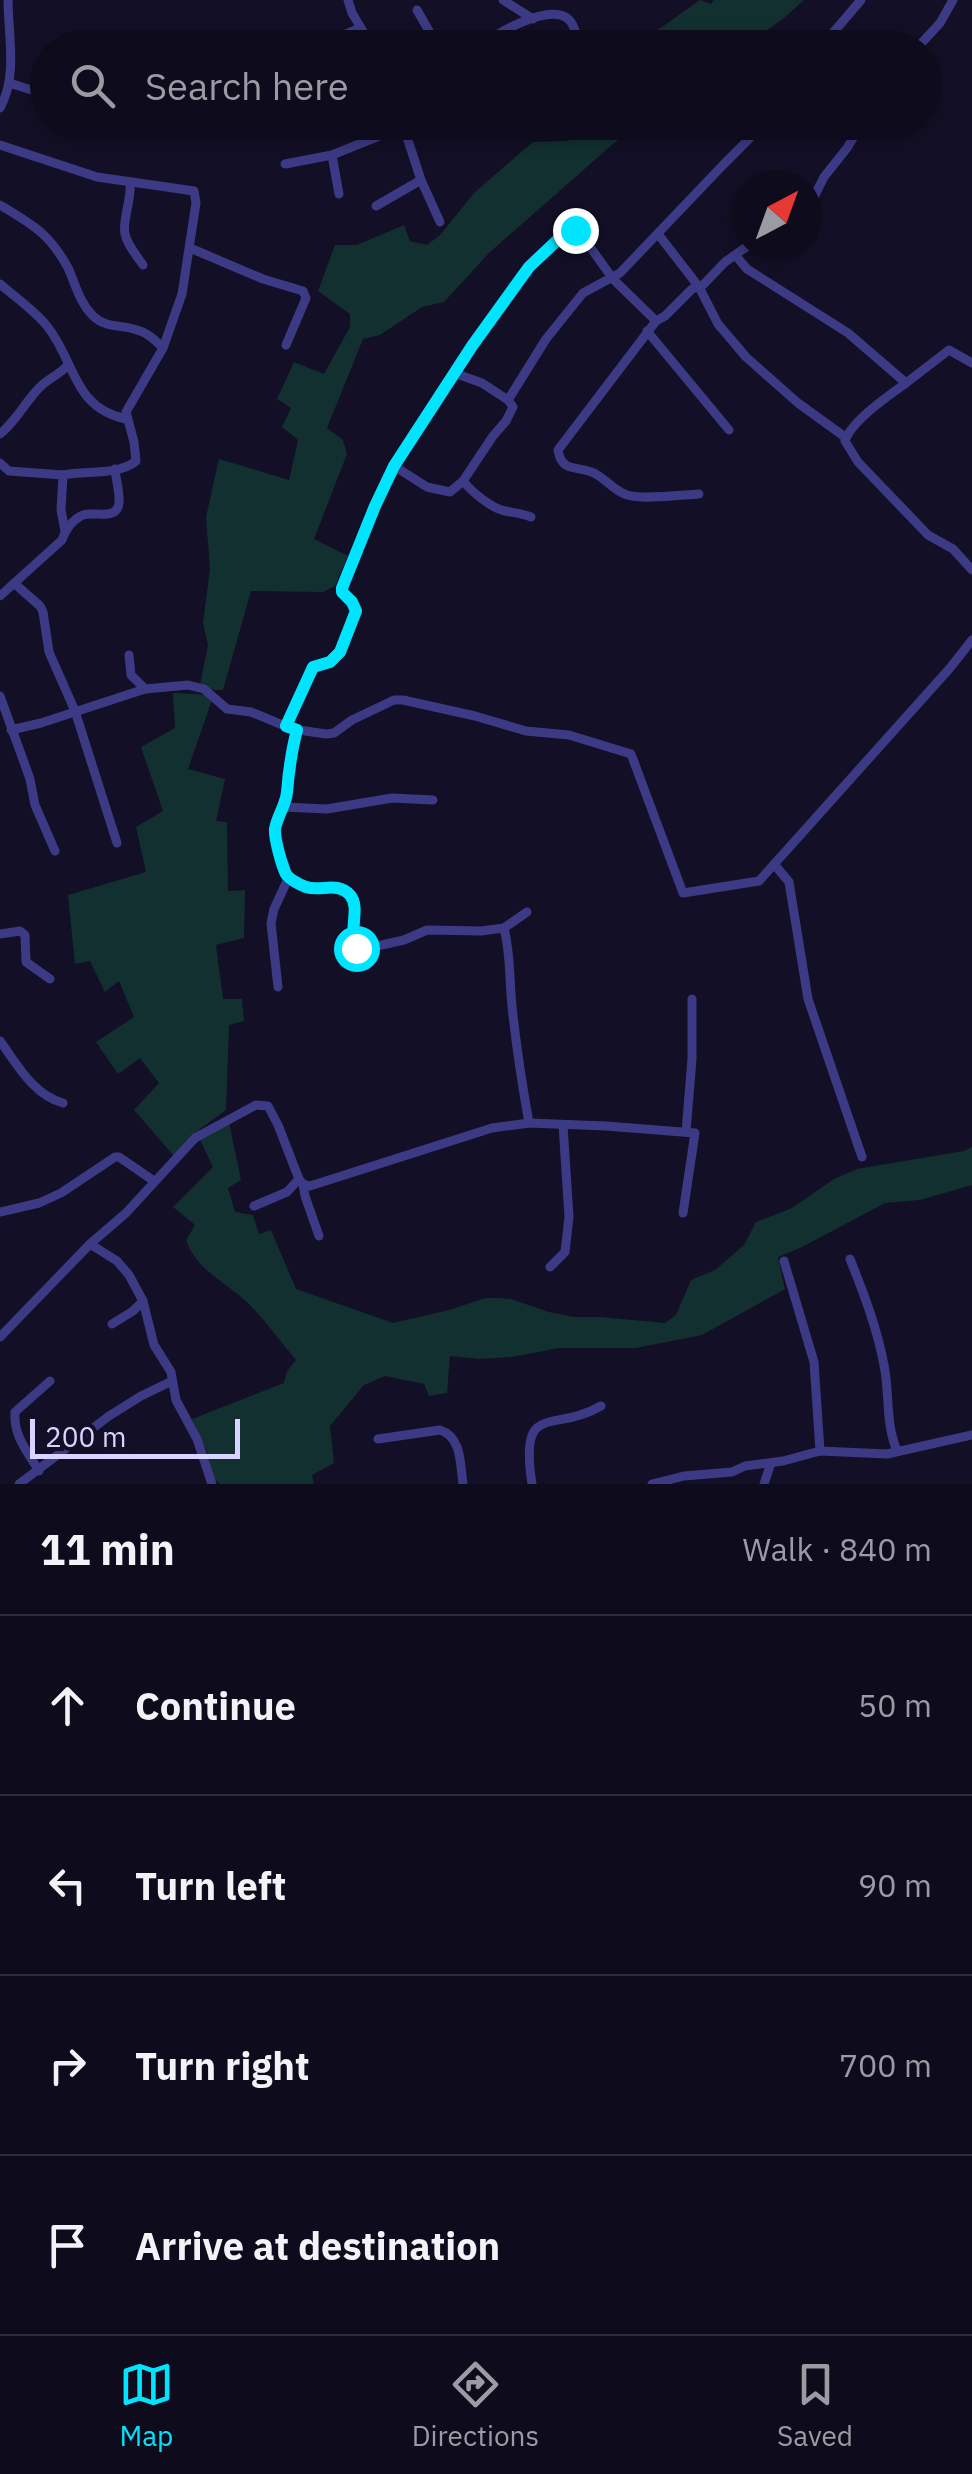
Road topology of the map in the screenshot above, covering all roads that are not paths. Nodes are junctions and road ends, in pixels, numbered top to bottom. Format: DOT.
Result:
graph roads {
  1 [pos="8,0"];
  2 [pos="348,0"];
  3 [pos="503,0"];
  4 [pos="861,0"];
  5 [pos="953,0"];
  6 [pos="417,10"];
  7 [pos="533,19"];
  8 [pos="360,28"];
  9 [pos="355,30"];
  10 [pos="428,30"];
  11 [pos="508,30"];
  12 [pos="575,30"];
  13 [pos="835,30"];
  14 [pos="933,30"];
  15 [pos="5,55"];
  16 [pos="9,83"];
  17 [pos="30,89"];
  18 [pos="0,108"];
  19 [pos="368,140"];
  20 [pos="408,140"];
  21 [pos="748,140"];
  22 [pos="852,140"];
  23 [pos="0,145"];
  24 [pos="332,154"];
  25 [pos="284,164"];
  26 [pos="421,180"];
  27 [pos="822,181"];
  28 [pos="130,182"];
  29 [pos="339,194"];
  30 [pos="0,205"];
  31 [pos="376,206"];
  32 [pos="440,222"];
  33 [pos="658,234"];
  34 [pos="190,248"];
  35 [pos="732,258"];
  36 [pos="740,260"];
  37 [pos="143,265"];
  38 [pos="612,279"];
  39 [pos="0,284"];
  40 [pos="699,287"];
  41 [pos="656,320"];
  42 [pos="647,332"];
  43 [pos="286,344"];
  44 [pos="163,348"];
  45 [pos="972,364"];
  46 [pos="68,365"];
  47 [pos="454,374"];
  48 [pos="906,383"];
  49 [pos="508,400"];
  50 [pos="126,419"];
  51 [pos="729,430"];
  52 [pos="0,434"];
  53 [pos="845,436"];
  54 [pos="0,464"];
  55 [pos="394,466"];
  56 [pos="115,469"];
  57 [pos="63,475"];
  58 [pos="463,480"];
  59 [pos="699,494"];
  60 [pos="530,518"];
  61 [pos="65,531"];
  62 [pos="972,570"];
  63 [pos="15,584"];
  64 [pos="0,596"];
  65 [pos="972,640"];
  66 [pos="128,655"];
  67 [pos="145,689"];
  68 [pos="0,696"];
  69 [pos="75,710"];
  70 [pos="286,726"];
  71 [pos="11,730"];
  72 [pos="297,730"];
  73 [pos="433,800"];
  74 [pos="283,807"];
  75 [pos="117,843"];
  76 [pos="54,852"];
  77 [pos="774,864"];
  78 [pos="287,876"];
  79 [pos="527,912"];
  80 [pos="504,928"];
  81 [pos="0,934"];
  82 [pos="50,979"];
  83 [pos="278,987"];
  84 [pos="692,998"];
  85 [pos="0,1040"];
  86 [pos="63,1104"];
  87 [pos="528,1122"];
  88 [pos="563,1125"];
  89 [pos="686,1132"];
  90 [pos="862,1156"];
  91 [pos="154,1181"];
  92 [pos="301,1182"];
  93 [pos="254,1206"];
  94 [pos="0,1212"];
  95 [pos="683,1213"];
  96 [pos="319,1236"];
  97 [pos="90,1244"];
  98 [pos="850,1259"];
  99 [pos="784,1260"];
  100 [pos="550,1267"];
  101 [pos="143,1301"];
  102 [pos="112,1324"];
  103 [pos="0,1338"];
  104 [pos="50,1381"];
  105 [pos="172,1381"];
  106 [pos="601,1406"];
  107 [pos="972,1436"];
  108 [pos="378,1440"];
  109 [pos="820,1451"];
  110 [pos="897,1451"];
  111 [pos="771,1463"];
  112 [pos="38,1471"];
  113 [pos="20,1484"];
  114 [pos="212,1484"];
  115 [pos="463,1484"];
  116 [pos="532,1484"];
  117 [pos="652,1484"];
  118 [pos="764,1484"];
  1 -- 15 [label="street"];
  2 -- 8 [label="street"];
  3 -- 7 [label="street"];
  4 -- 13 [label="street"];
  5 -- 14 [label="street"];
  6 -- 10 [label="street"];
  7 -- 11 [label="street"];
  7 -- 12 [label="street"];
  8 -- 9 [label="street"];
  15 -- 16 [label="street"];
  16 -- 17 [label="street"];
  16 -- 18 [label="street"];
  19 -- 24 [label="street"];
  20 -- 26 [label="street"];
  21 -- 33 [label="street"];
  22 -- 27 [label="street"];
  23 -- 28 [label="street"];
  24 -- 25 [label="street"];
  24 -- 29 [label="street"];
  26 -- 31 [label="street"];
  26 -- 32 [label="street"];
  28 -- 34 [label="street"];
  28 -- 37 [label="street"];
  30 -- 44 [label="street"];
  33 -- 38 [label="street"];
  33 -- 40 [label="street"];
  34 -- 43 [label="street"];
  34 -- 44 [label="street"];
  35 -- 40 [label="street"];
  36 -- 48 [label="street"];
  38 -- 41 [label="street"];
  38 -- 47 [label="street"];
  38 -- 49 [label="street"];
  39 -- 46 [label="street"];
  40 -- 41 [label="street"];
  40 -- 53 [label="street"];
  41 -- 42 [label="street"];
  42 -- 51 [label="street"];
  42 -- 59 [label="street"];
  44 -- 50 [label="street"];
  45 -- 48 [label="street"];
  46 -- 50 [label="street"];
  46 -- 52 [label="street"];
  47 -- 49 [label="street"];
  47 -- 55 [label="street"];
  48 -- 53 [label="street"];
  49 -- 58 [label="street"];
  50 -- 56 [label="street"];
  53 -- 62 [label="street"];
  54 -- 57 [label="street"];
  55 -- 58 [label="street"];
  55 -- 70 [label="street"];
  56 -- 57 [label="street"];
  56 -- 61 [label="street"];
  57 -- 61 [label="street"];
  58 -- 60 [label="street"];
  61 -- 63 [label="street"];
  63 -- 64 [label="street"];
  63 -- 69 [label="street"];
  65 -- 77 [label="street"];
  66 -- 67 [label="street"];
  67 -- 69 [label="street"];
  67 -- 70 [label="street"];
  68 -- 71 [label="street"];
  69 -- 71 [label="street"];
  69 -- 75 [label="street"];
  70 -- 72 [label="street"];
  71 -- 76 [label="street"];
  72 -- 74 [label="street"];
  72 -- 77 [label="street"];
  73 -- 74 [label="street"];
  74 -- 78 [label="street"];
  77 -- 90 [label="street"];
  78 -- 80 [label="street"];
  78 -- 83 [label="street"];
  79 -- 80 [label="street"];
  80 -- 87 [label="street"];
  81 -- 82 [label="street"];
  84 -- 89 [label="street"];
  85 -- 86 [label="street"];
  87 -- 88 [label="street"];
  87 -- 92 [label="street"];
  88 -- 89 [label="street"];
  88 -- 100 [label="street"];
  89 -- 95 [label="street"];
  91 -- 92 [label="street"];
  91 -- 94 [label="street"];
  91 -- 97 [label="street"];
  92 -- 93 [label="street"];
  92 -- 96 [label="street"];
  97 -- 101 [label="street"];
  97 -- 103 [label="street"];
  98 -- 110 [label="street"];
  99 -- 109 [label="street"];
  101 -- 102 [label="street"];
  101 -- 105 [label="street"];
  104 -- 112 [label="street"];
  105 -- 112 [label="street"];
  105 -- 114 [label="street"];
  106 -- 116 [label="street"];
  107 -- 110 [label="street"];
  108 -- 115 [label="street"];
  109 -- 110 [label="street"];
  109 -- 111 [label="street"];
  111 -- 117 [label="street"];
  111 -- 118 [label="street"];
  112 -- 113 [label="street"];
}
